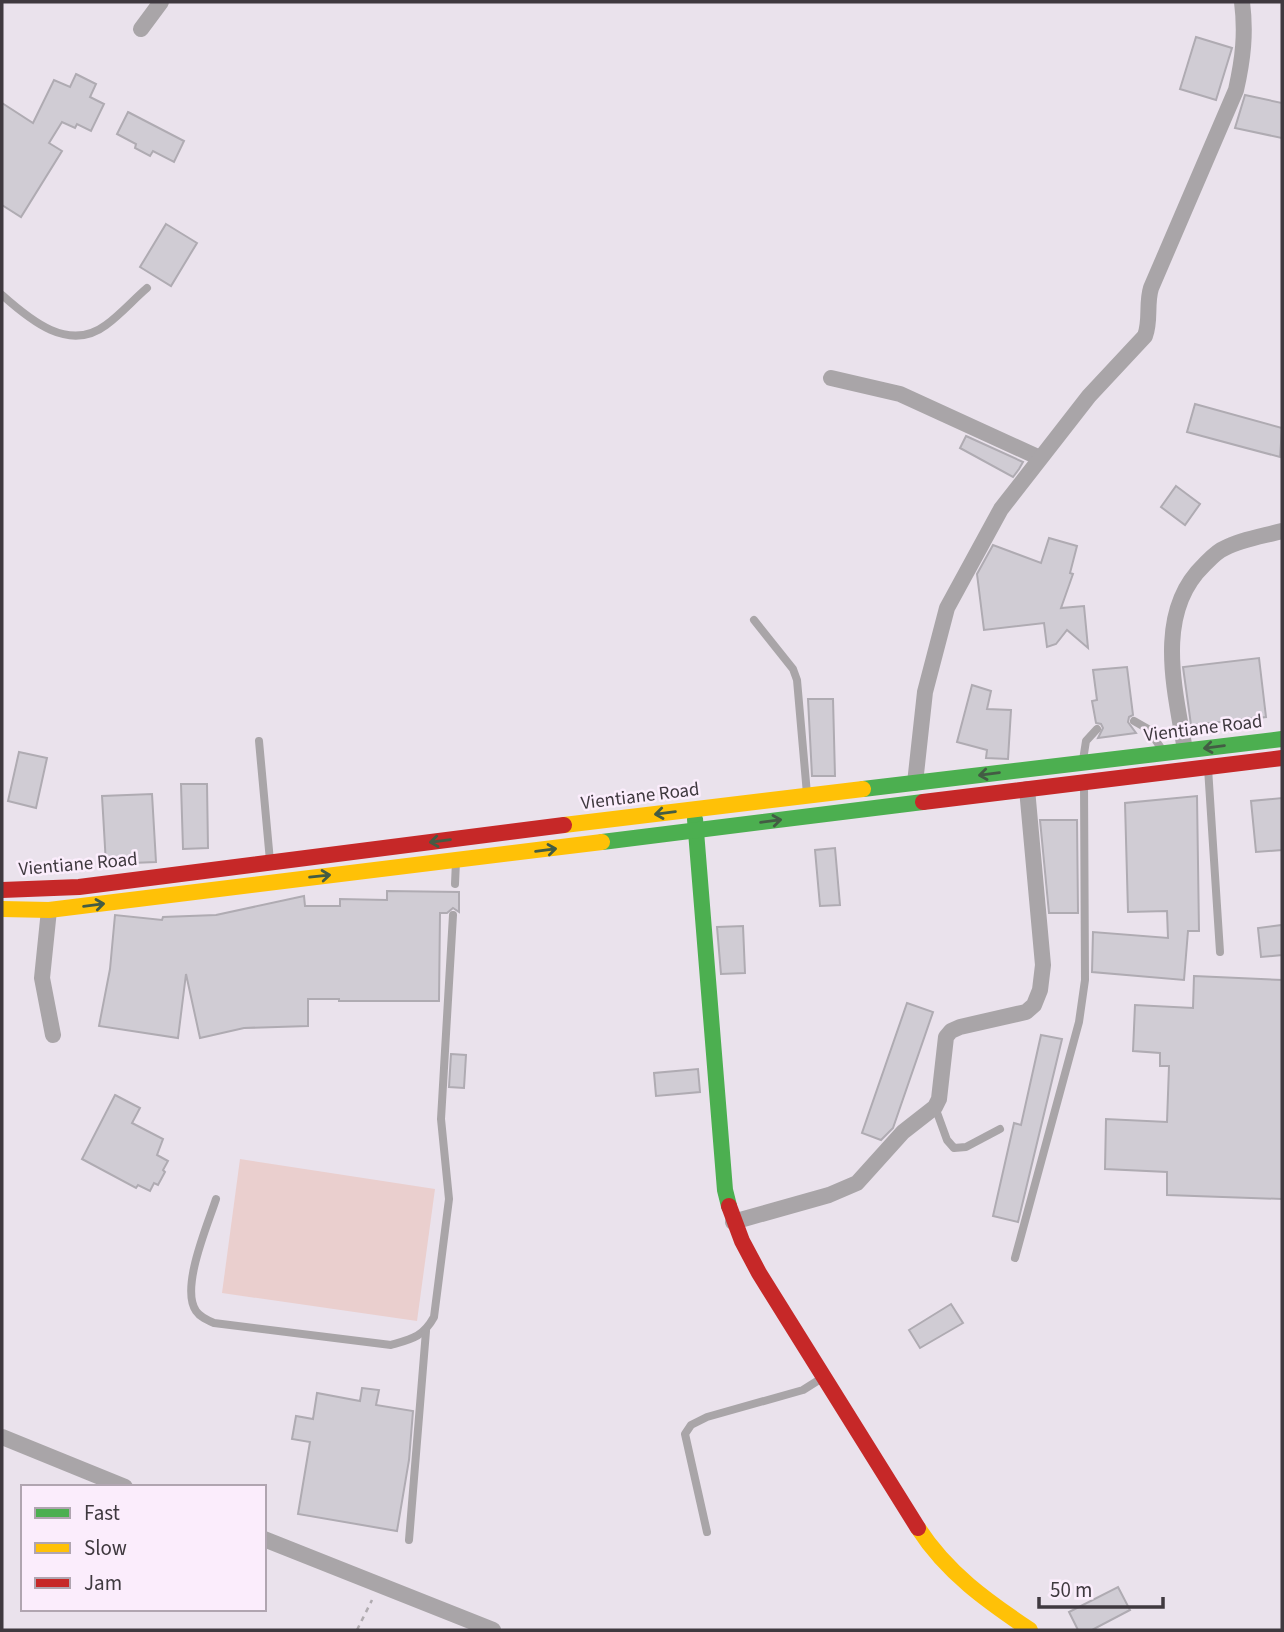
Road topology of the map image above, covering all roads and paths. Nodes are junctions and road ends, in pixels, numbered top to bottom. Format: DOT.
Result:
graph roads {
  1 [pos="161,2"];
  2 [pos="1242,2"];
  3 [pos="141,29"];
  4 [pos="147,288"];
  5 [pos="2,295"];
  6 [pos="831,378"];
  7 [pos="1040,458"];
  8 [pos="1282,531"];
  9 [pos="754,620"];
  10 [pos="1134,721"];
  11 [pos="1097,729"];
  12 [pos="1282,739"];
  13 [pos="259,741"];
  14 [pos="1185,750"];
  15 [pos="1164,752"];
  16 [pos="1282,758"];
  17 [pos="1083,762"];
  18 [pos="1208,768"];
  19 [pos="915,783"];
  20 [pos="1083,783"];
  21 [pos="1027,789"];
  22 [pos="807,796"];
  23 [pos="694,810"];
  24 [pos="696,831"];
  25 [pos="456,861"];
  26 [pos="270,864"];
  27 [pos="455,884"];
  28 [pos="2,890"];
  29 [pos="2,909"];
  30 [pos="49,910"];
  31 [pos="453,915"];
  32 [pos="1220,952"];
  33 [pos="53,1035"];
  34 [pos="935,1107"];
  35 [pos="1000,1129"];
  36 [pos="216,1199"];
  37 [pos="733,1222"];
  38 [pos="1015,1258"];
  39 [pos="426,1331"];
  40 [pos="822,1378"];
  41 [pos="2,1437"];
  42 [pos="120,1485"];
  43 [pos="707,1532"];
  44 [pos="266,1540"];
  45 [pos="410,1540"];
  46 [pos="380,1585"];
  47 [pos="357,1630"];
  48 [pos="493,1630"];
  49 [pos="1030,1630"];
  1 -- 3 [label="street"];
  2 -- 7 [label="street"];
  4 -- 5 [label="lane"];
  6 -- 7 [label="street"];
  7 -- 19 [label="street"];
  8 -- 14 [label="street"];
  9 -- 22 [label="lane"];
  10 -- 15 [label="lane"];
  11 -- 17 [label="lane"];
  12 -- 14 [label="main road, Vientiane Road, one-way"];
  13 -- 26 [label="lane"];
  14 -- 15 [label="main road, Vientiane Road"];
  15 -- 17 [label="main road, Vientiane Road"];
  16 -- 18 [label="main road"];
  17 -- 19 [label="main road, Vientiane Road, one-way"];
  18 -- 20 [label="main road"];
  18 -- 32 [label="lane"];
  19 -- 22 [label="main road, Vientiane Road"];
  20 -- 21 [label="main road"];
  20 -- 38 [label="lane"];
  24 -- 21 [label="main road, one-way"];
  21 -- 34 [label="street"];
  22 -- 23 [label="main road, Vientiane Road"];
  23 -- 24 [label="main road"];
  23 -- 26 [label="main road, Vientiane Road, one-way"];
  25 -- 24 [label="main road, one-way"];
  24 -- 37 [label="main road"];
  25 -- 27 [label="lane"];
  30 -- 25 [label="main road, one-way"];
  26 -- 28 [label="main road, Vientiane Road"];
  29 -- 30 [label="main road"];
  30 -- 33 [label="street"];
  31 -- 39 [label="lane"];
  34 -- 35 [label="lane"];
  34 -- 37 [label="street"];
  36 -- 39 [label="lane"];
  37 -- 40 [label="main road"];
  39 -- 45 [label="lane"];
  40 -- 43 [label="lane"];
  40 -- 49 [label="main road"];
  41 -- 42 [label="street"];
  44 -- 46 [label="street"];
  46 -- 47 [label="path"];
  46 -- 48 [label="street"];
}
